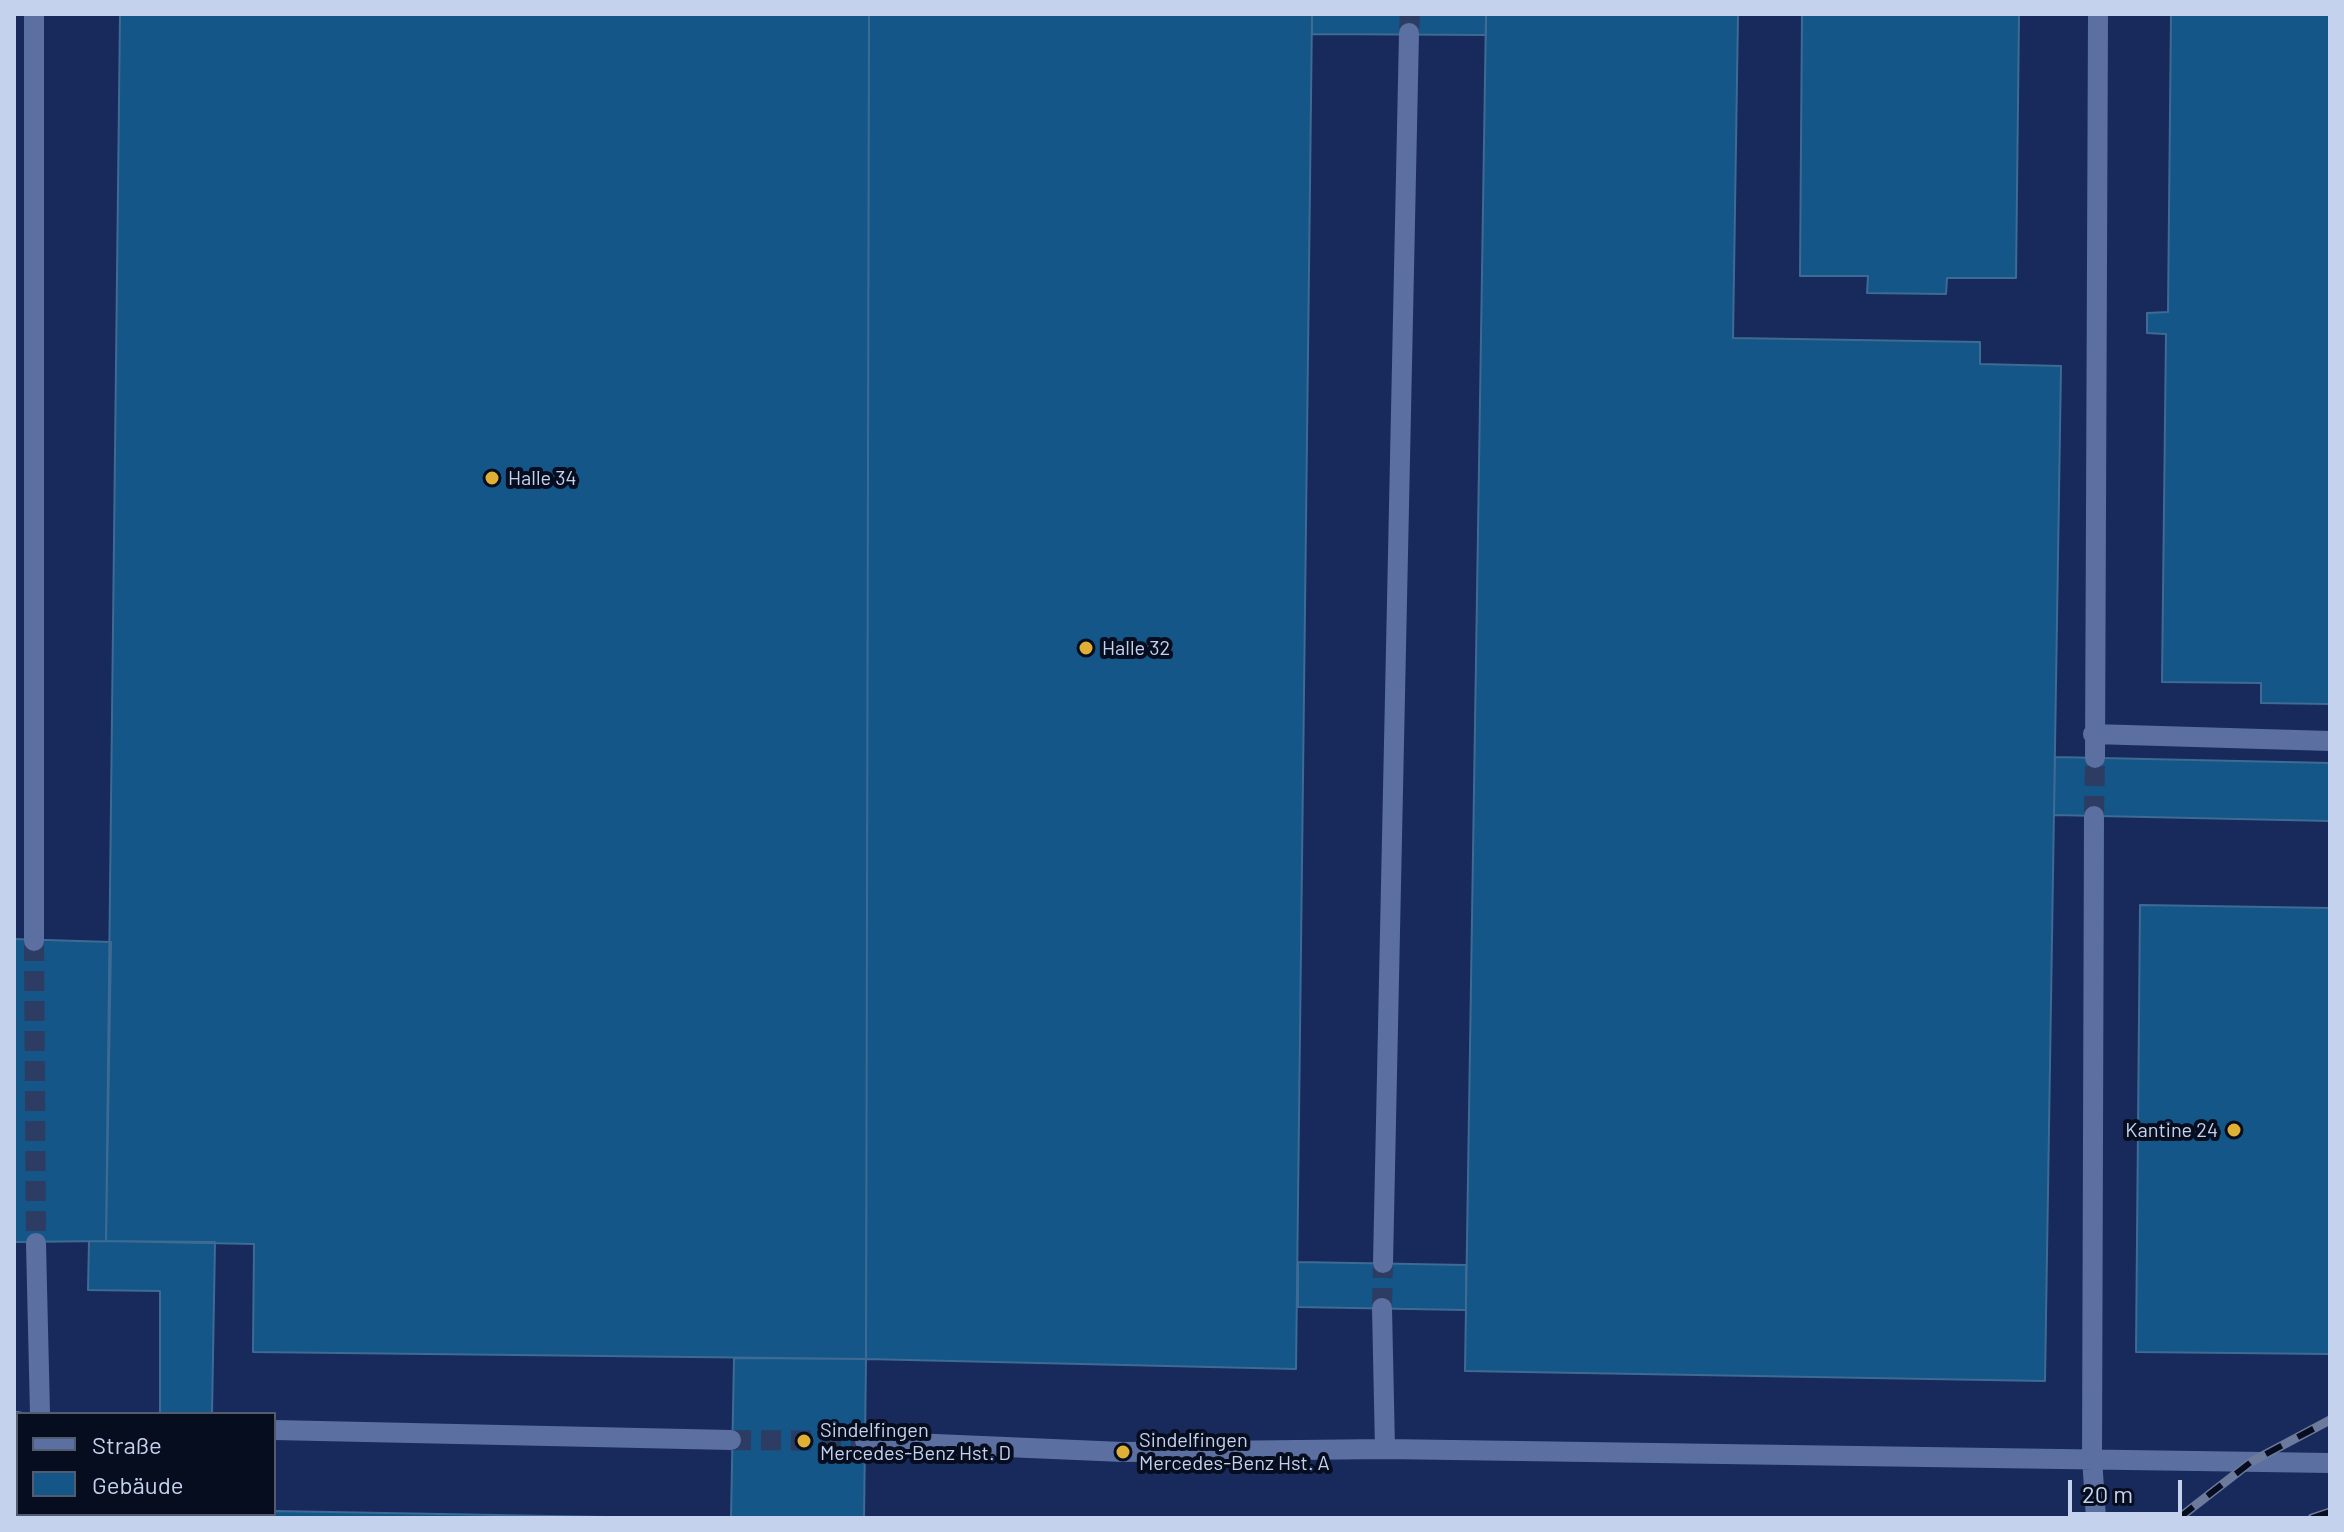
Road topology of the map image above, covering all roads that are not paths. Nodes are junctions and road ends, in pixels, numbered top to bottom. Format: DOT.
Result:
graph roads {
  1 [pos="34,14"];
  2 [pos="2098,14"];
  3 [pos="1409,33"];
  4 [pos="2093,734"];
  5 [pos="2330,741"];
  6 [pos="2095,758"];
  7 [pos="2094,816"];
  8 [pos="34,941"];
  9 [pos="36,1243"];
  10 [pos="1383,1263"];
  11 [pos="1382,1308"];
  12 [pos="40,1412"];
  13 [pos="276,1430"];
  14 [pos="731,1440"];
  15 [pos="865,1441"];
  16 [pos="1385,1449"];
  17 [pos="2092,1458"];
  18 [pos="2330,1463"];
  19 [pos="2096,1518"];
  1 -- 8 [label="street"];
  2 -- 4 [label="street"];
  3 -- 10 [label="street"];
  4 -- 5 [label="street"];
  4 -- 6 [label="street"];
  7 -- 17 [label="street"];
  9 -- 12 [label="street"];
  11 -- 16 [label="street"];
  13 -- 14 [label="street"];
  15 -- 16 [label="street"];
  16 -- 17 [label="street"];
  17 -- 18 [label="street"];
  17 -- 19 [label="street"];
}
